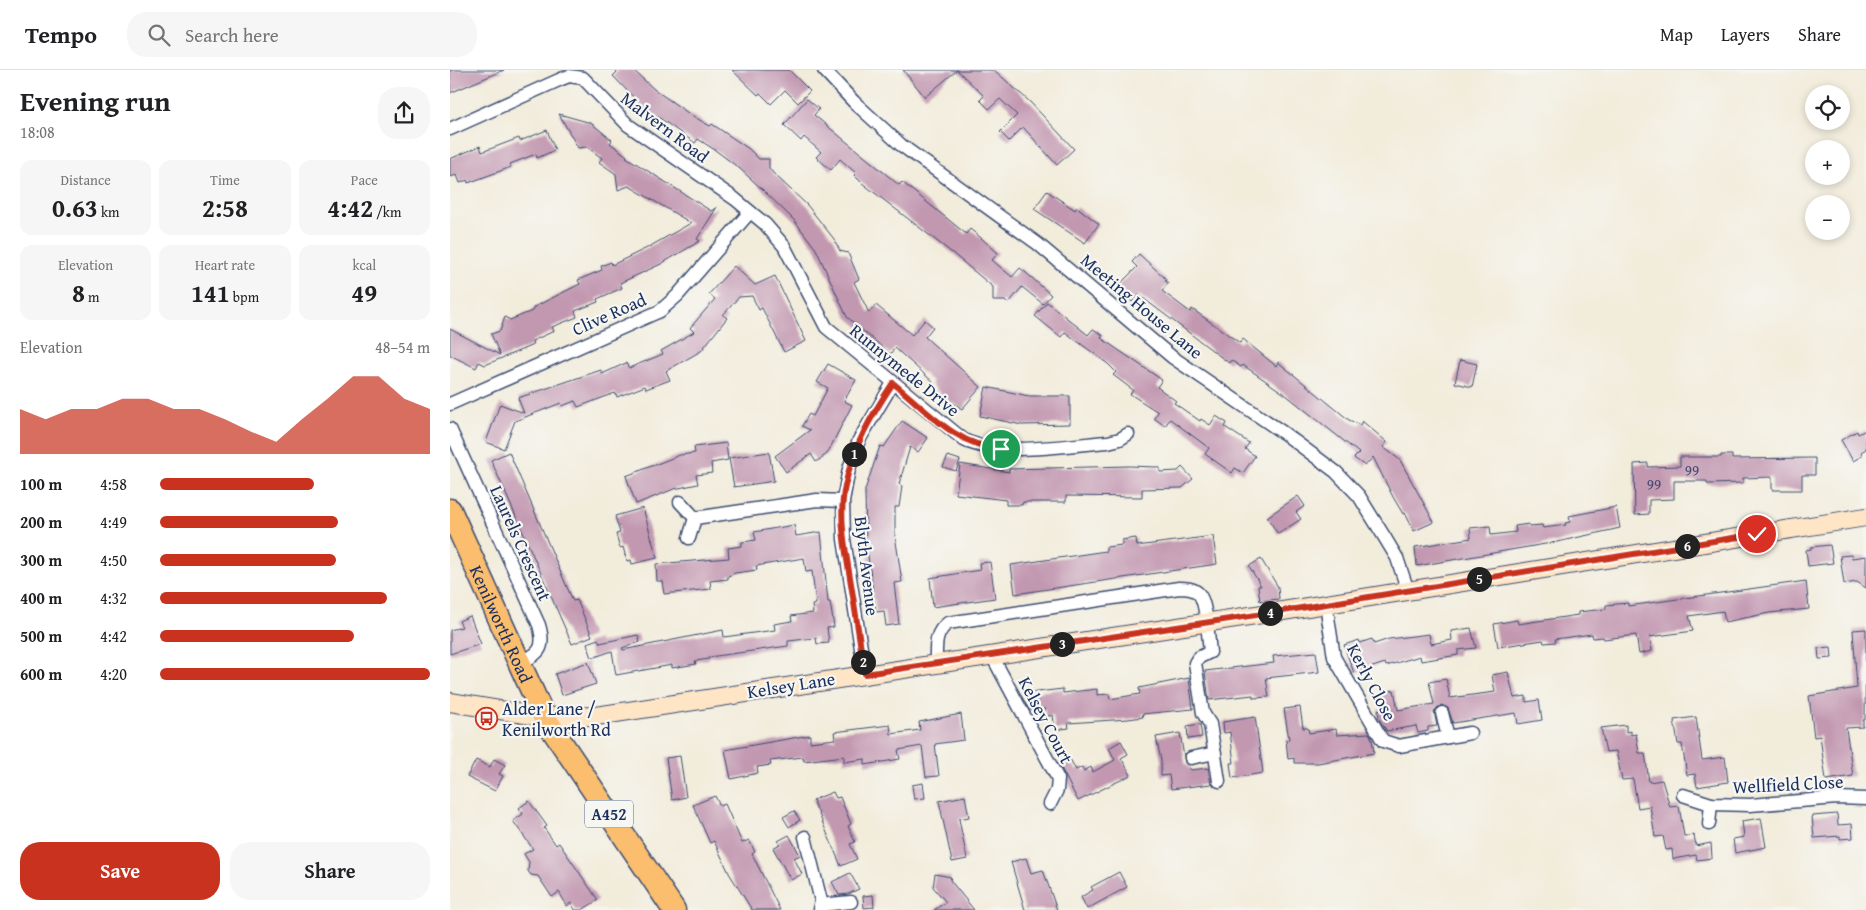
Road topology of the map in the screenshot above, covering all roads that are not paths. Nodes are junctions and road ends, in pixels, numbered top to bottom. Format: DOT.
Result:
graph roads {
  1 [pos="824,70"];
  2 [pos="450,129"];
  3 [pos="750,212"];
  4 [pos="893,383"];
  5 [pos="450,404"];
  6 [pos="450,429"];
  7 [pos="1128,434"];
  8 [pos="843,501"];
  9 [pos="680,502"];
  10 [pos="450,510"];
  11 [pos="1866,517"];
  12 [pos="696,518"];
  13 [pos="689,538"];
  14 [pos="1408,591"];
  15 [pos="1326,604"];
  16 [pos="1206,623"];
  17 [pos="991,654"];
  18 [pos="519,663"];
  19 [pos="936,663"];
  20 [pos="865,674"];
  21 [pos="450,702"];
  22 [pos="1442,713"];
  23 [pos="544,717"];
  24 [pos="1470,733"];
  25 [pos="1448,737"];
  26 [pos="1215,753"];
  27 [pos="1191,758"];
  28 [pos="1219,781"];
  29 [pos="1684,795"];
  30 [pos="1866,799"];
  31 [pos="1050,804"];
  32 [pos="1711,804"];
  33 [pos="1709,824"];
  34 [pos="805,837"];
  35 [pos="851,902"];
  36 [pos="820,907"];
  37 [pos="674,910"];
  1 -- 14 [label="street, Meeting House Lane"];
  2 -- 3 [label="street, Malvern Road"];
  3 -- 4 [label="street, Runnymede Drive"];
  3 -- 5 [label="street, Clive Road"];
  4 -- 7 [label="street, Runnymede Drive"];
  4 -- 8 [label="street, Blyth Avenue"];
  6 -- 18 [label="street, Laurels Crescent"];
  8 -- 12 [label="street"];
  8 -- 20 [label="street, Blyth Avenue"];
  9 -- 12 [label="street"];
  10 -- 18 [label="highway, Kenilworth Road / A452"];
  11 -- 14 [label="main road, Kelsey Lane"];
  12 -- 13 [label="street"];
  14 -- 15 [label="main road, Kelsey Lane"];
  15 -- 16 [label="main road, Kelsey Lane"];
  15 -- 25 [label="street, Kerly Close"];
  16 -- 17 [label="main road, Kelsey Lane"];
  16 -- 19 [label="street"];
  16 -- 26 [label="street"];
  17 -- 19 [label="main road, Kelsey Lane"];
  17 -- 31 [label="street, Kelsey Court"];
  18 -- 23 [label="highway, Kenilworth Road / A452"];
  19 -- 20 [label="main road, Kelsey Lane"];
  20 -- 23 [label="main road, Kelsey Lane"];
  21 -- 23 [label="main road, Kelsey Lane"];
  22 -- 25 [label="street"];
  23 -- 37 [label="highway, Kenilworth Road / A452"];
  24 -- 25 [label="street, Kerly Close"];
  26 -- 27 [label="street"];
  26 -- 28 [label="street"];
  29 -- 32 [label="street, Wellfield Close"];
  30 -- 32 [label="street, Wellfield Close"];
  32 -- 33 [label="street, Wellfield Close"];
  34 -- 36 [label="street"];
  35 -- 36 [label="street"];
}
